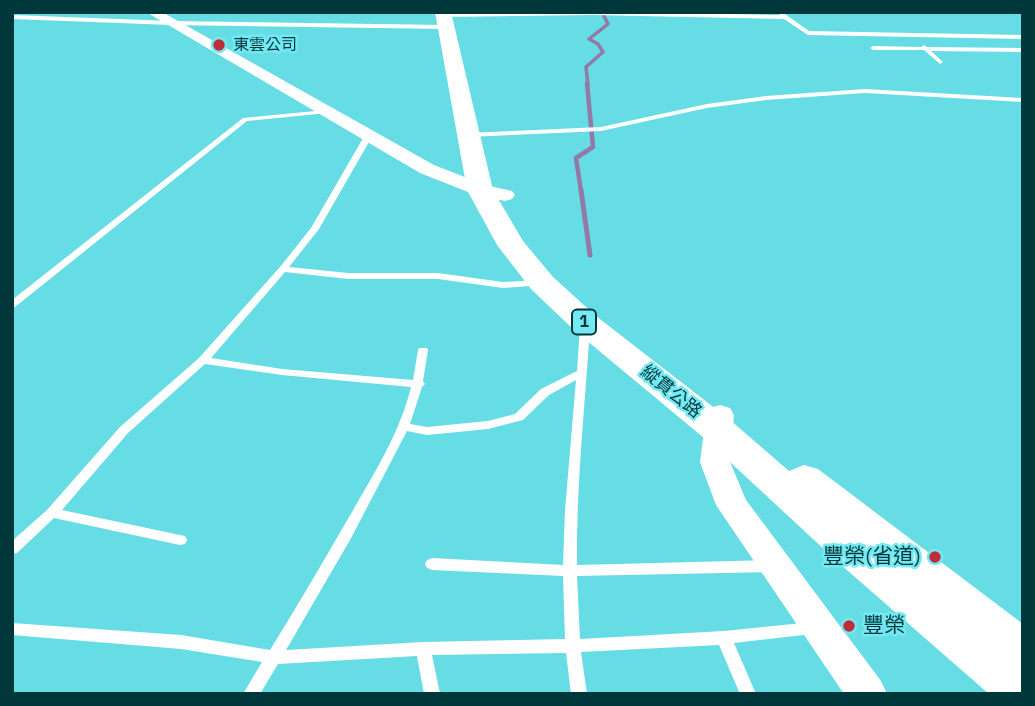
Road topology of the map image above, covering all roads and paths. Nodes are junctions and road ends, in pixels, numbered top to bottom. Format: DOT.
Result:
graph roads {
  1 [pos="152,12"];
  2 [pos="372,12"];
  3 [pos="779,12"];
  4 [pos="592,13"];
  5 [pos="614,13"];
  6 [pos="689,14"];
  7 [pos="449,16"];
  8 [pos="12,17"];
  9 [pos="785,17"];
  10 [pos="171,23"];
  11 [pos="373,25"];
  12 [pos="912,34"];
  13 [pos="1013,37"];
  14 [pos="1023,37"];
  15 [pos="1023,44"];
  16 [pos="873,48"];
  17 [pos="927,49"];
  18 [pos="1023,50"];
  19 [pos="940,62"];
  20 [pos="1023,100"];
  21 [pos="326,112"];
  22 [pos="477,134"];
  23 [pos="369,135"];
  24 [pos="492,192"];
  25 [pos="283,269"];
  26 [pos="542,283"];
  27 [pos="12,305"];
  28 [pos="585,323"];
  29 [pos="424,350"];
  30 [pos="202,360"];
  31 [pos="583,372"];
  32 [pos="420,384"];
  33 [pos="718,421"];
  34 [pos="405,428"];
  35 [pos="52,513"];
  36 [pos="180,540"];
  37 [pos="12,549"];
  38 [pos="432,564"];
  39 [pos="776,566"];
  40 [pos="569,571"];
  41 [pos="820,627"];
  42 [pos="12,629"];
  43 [pos="724,638"];
  44 [pos="571,646"];
  45 [pos="423,649"];
  46 [pos="1023,652"];
  47 [pos="274,657"];
  48 [pos="1023,692"];
  49 [pos="251,694"];
  50 [pos="432,694"];
  51 [pos="579,694"];
  52 [pos="748,694"];
  53 [pos="867,694"];
  1 -- 10 [label="street"];
  2 -- 11 [label="lane"];
  3 -- 9 [label="lane"];
  4 -- 5 [label="lane"];
  4 -- 7 [label="lane"];
  5 -- 6 [label="lane"];
  6 -- 9 [label="lane"];
  7 -- 11 [label="lane"];
  7 -- 22 [label="main road, 縱貫公路 / 1"];
  8 -- 10 [label="lane"];
  9 -- 12 [label="lane"];
  10 -- 11 [label="lane"];
  10 -- 21 [label="street"];
  12 -- 13 [label="lane"];
  12 -- 17 [label="lane"];
  13 -- 14 [label="lane"];
  13 -- 15 [label="lane"];
  16 -- 17 [label="lane"];
  17 -- 18 [label="lane"];
  17 -- 19 [label="lane"];
  20 -- 22 [label="lane"];
  21 -- 23 [label="street"];
  21 -- 27 [label="lane"];
  22 -- 24 [label="main road, 縱貫公路 / 1"];
  23 -- 24 [label="street"];
  23 -- 25 [label="lane"];
  24 -- 26 [label="main road, 縱貫公路 / 1"];
  24 -- 33 [label="main road, 縱貫公路 / 1"];
  25 -- 26 [label="lane"];
  25 -- 30 [label="lane"];
  26 -- 28 [label="main road, 縱貫公路 / 1"];
  28 -- 31 [label="lane"];
  28 -- 33 [label="main road, 縱貫公路 / 1"];
  29 -- 32 [label="lane"];
  30 -- 32 [label="lane"];
  30 -- 35 [label="lane"];
  31 -- 34 [label="lane"];
  31 -- 40 [label="lane"];
  32 -- 34 [label="lane"];
  33 -- 39 [label="street"];
  33 -- 46 [label="main road, 縱貫公路 / 1"];
  33 -- 48 [label="main road, 縱貫公路 / 1"];
  34 -- 47 [label="lane"];
  35 -- 36 [label="lane"];
  35 -- 37 [label="lane"];
  38 -- 40 [label="lane"];
  39 -- 40 [label="lane"];
  39 -- 41 [label="street"];
  40 -- 44 [label="lane"];
  41 -- 43 [label="lane"];
  41 -- 53 [label="street"];
  42 -- 47 [label="lane"];
  43 -- 44 [label="lane"];
  43 -- 52 [label="lane"];
  44 -- 45 [label="lane"];
  44 -- 51 [label="lane"];
  45 -- 47 [label="lane"];
  45 -- 50 [label="lane"];
  47 -- 49 [label="lane"];
}
